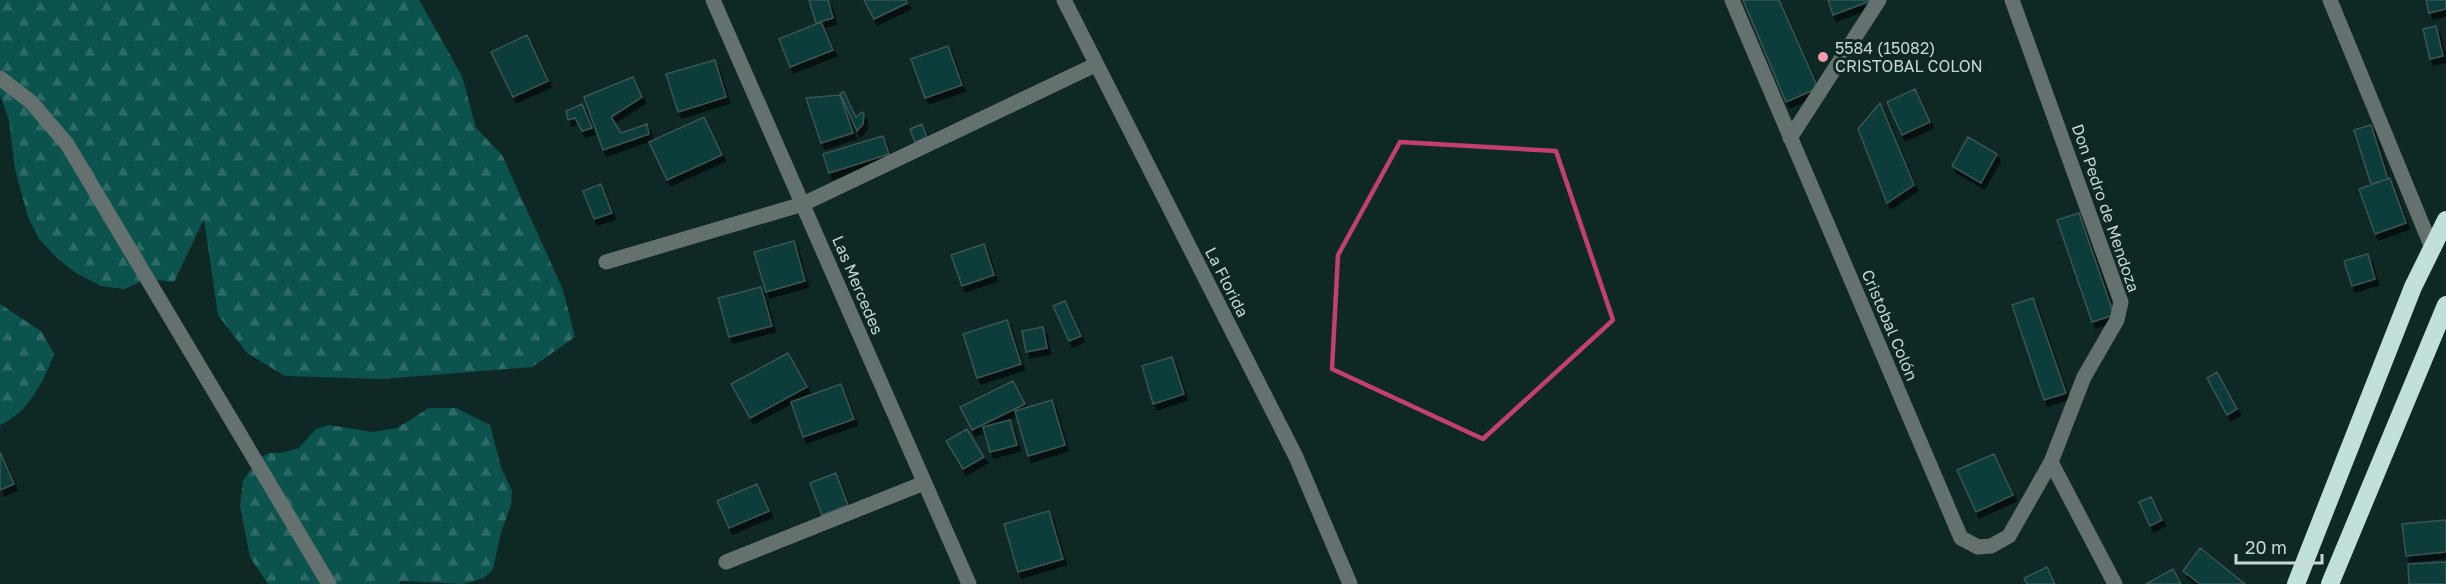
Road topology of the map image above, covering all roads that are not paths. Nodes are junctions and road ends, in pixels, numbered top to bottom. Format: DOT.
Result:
graph roads {
  1 [pos="713,0"];
  2 [pos="1064,0"];
  3 [pos="1732,0"];
  4 [pos="1879,0"];
  5 [pos="2012,0"];
  6 [pos="2330,0"];
  7 [pos="1095,65"];
  8 [pos="0,78"];
  9 [pos="1790,138"];
  10 [pos="803,204"];
  11 [pos="2446,220"];
  12 [pos="2432,248"];
  13 [pos="606,262"];
  14 [pos="2446,305"];
  15 [pos="2051,462"];
  16 [pos="924,483"];
  17 [pos="726,562"];
  18 [pos="329,584"];
  19 [pos="969,584"];
  20 [pos="1350,584"];
  21 [pos="2115,584"];
  22 [pos="2296,584"];
  23 [pos="2330,584"];
  1 -- 10 [label="street, Las Mercedes"];
  2 -- 7 [label="street, La Florida"];
  3 -- 9 [label="street, Cristobal Colón"];
  4 -- 9 [label="street"];
  5 -- 15 [label="street, Don Pedro de Mendoza"];
  6 -- 12 [label="street"];
  7 -- 10 [label="street"];
  7 -- 20 [label="street, La Florida"];
  8 -- 18 [label="street"];
  9 -- 15 [label="street, Cristobal Colón"];
  10 -- 13 [label="street"];
  10 -- 16 [label="street, Las Mercedes"];
  11 -- 12 [label="highway"];
  12 -- 22 [label="highway"];
  14 -- 23 [label="highway"];
  15 -- 21 [label="street"];
  16 -- 17 [label="street"];
  16 -- 19 [label="street, Las Mercedes"];
}
